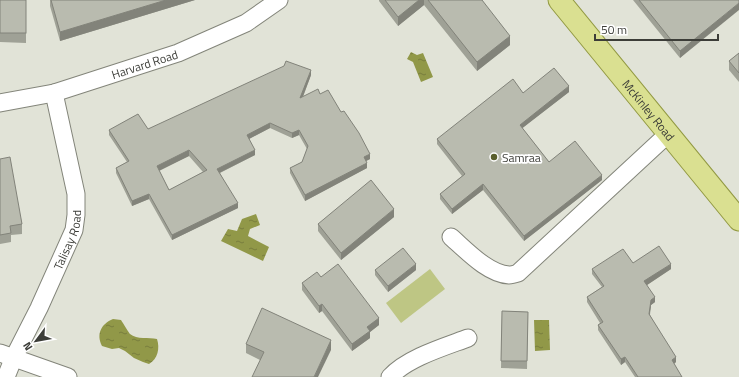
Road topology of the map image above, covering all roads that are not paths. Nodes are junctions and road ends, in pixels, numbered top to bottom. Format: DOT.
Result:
graph roads {
  1 [pos="279,0"];
  2 [pos="559,0"];
  3 [pos="54,93"];
  4 [pos="0,103"];
  5 [pos="668,134"];
  6 [pos="739,220"];
  7 [pos="451,237"];
  8 [pos="468,338"];
  9 [pos="7,355"];
  10 [pos="6,377"];
  11 [pos="68,377"];
  12 [pos="390,377"];
  1 -- 3 [label="street, Harvard Road"];
  2 -- 5 [label="main road, McKinley Road"];
  3 -- 4 [label="street, Harvard Road"];
  3 -- 9 [label="street, Talisay Road"];
  5 -- 6 [label="main road, McKinley Road"];
  5 -- 7 [label="street"];
  8 -- 12 [label="street"];
  9 -- 10 [label="street, Talisay Road"];
  9 -- 11 [label="street"];
}
